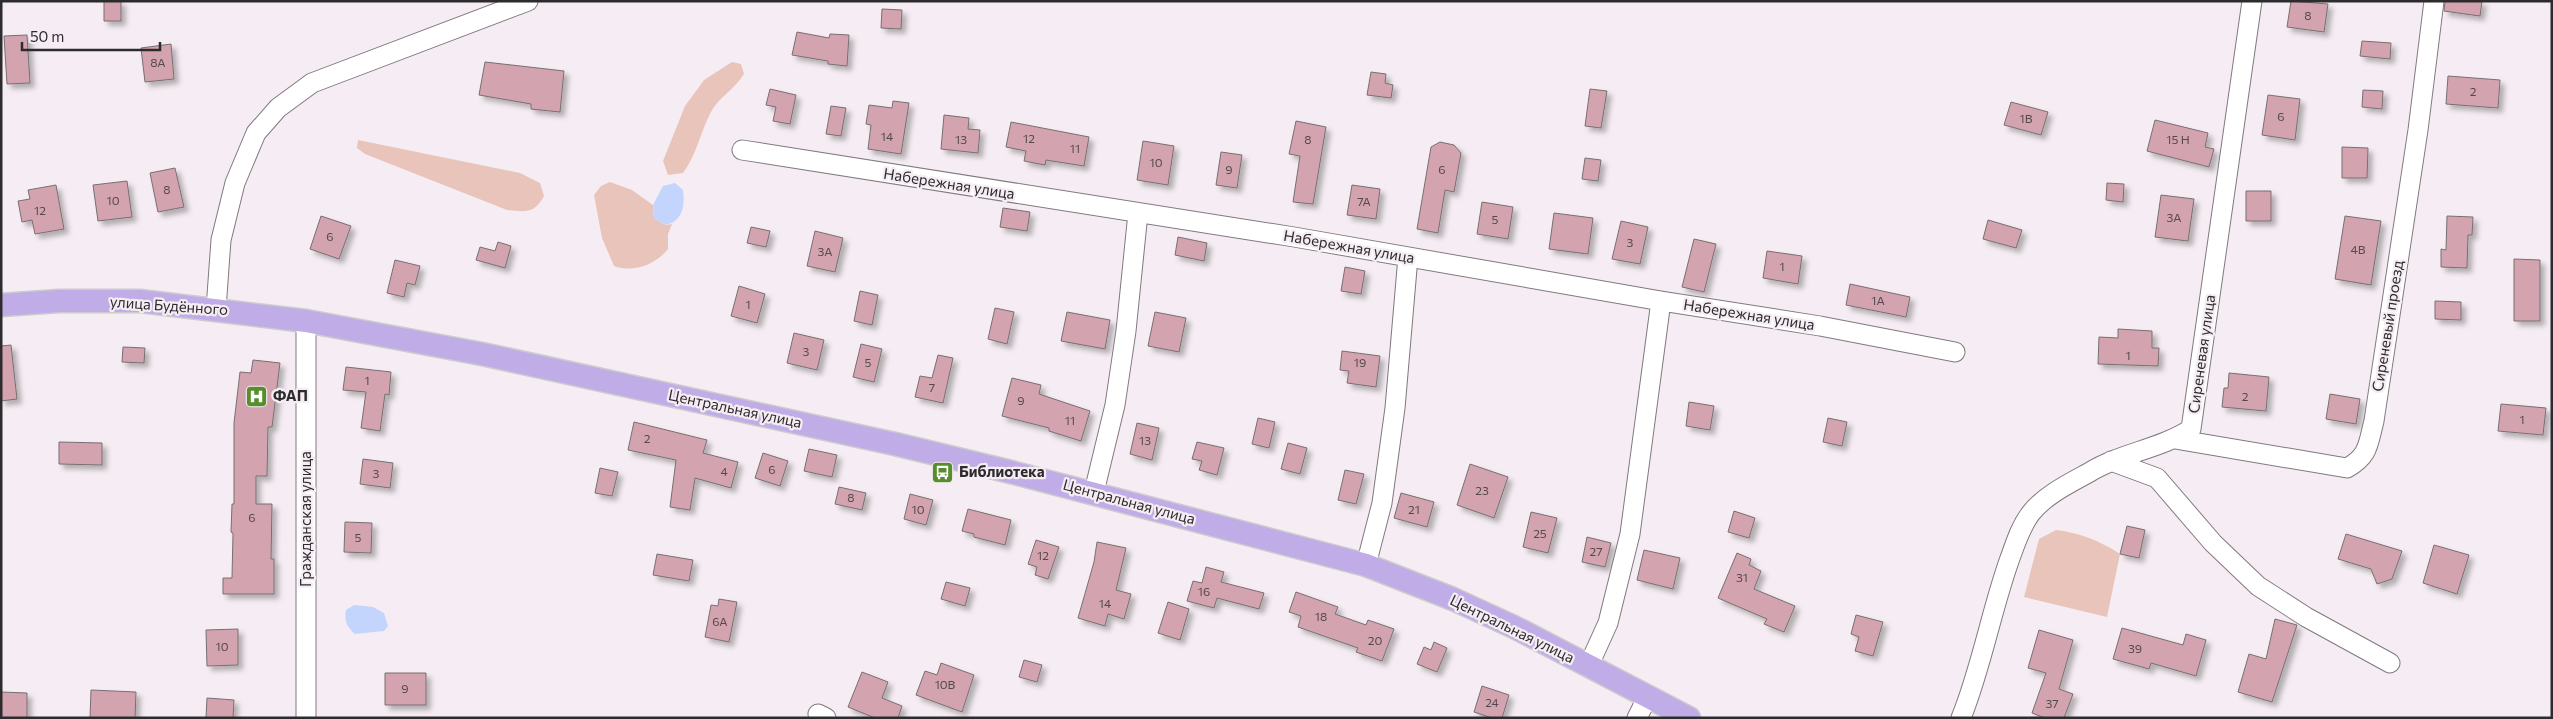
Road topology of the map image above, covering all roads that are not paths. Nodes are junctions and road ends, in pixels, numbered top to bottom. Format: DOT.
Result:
graph roads {
  1 [pos="528,1"];
  2 [pos="2252,1"];
  3 [pos="2434,1"];
  4 [pos="742,150"];
  5 [pos="1138,213"];
  6 [pos="1408,257"];
  7 [pos="1660,301"];
  8 [pos="1,305"];
  9 [pos="216,309"];
  10 [pos="306,321"];
  11 [pos="1955,352"];
  12 [pos="2175,439"];
  13 [pos="2111,461"];
  14 [pos="1094,492"];
  15 [pos="1366,565"];
  16 [pos="2390,663"];
  17 [pos="1588,667"];
  18 [pos="1647,698"];
  19 [pos="306,718"];
  20 [pos="1637,718"];
  21 [pos="1689,718"];
  22 [pos="1961,718"];
  1 -- 9 [label="street"];
  2 -- 12 [label="street, Сиреневая улица"];
  3 -- 12 [label="street, Сиреневый проезд"];
  4 -- 5 [label="street, Набережная улица"];
  5 -- 6 [label="street, Набережная улица"];
  5 -- 14 [label="street"];
  6 -- 7 [label="street, Набережная улица"];
  6 -- 15 [label="street"];
  7 -- 11 [label="street, Набережная улица"];
  7 -- 17 [label="street"];
  8 -- 9 [label="main road, улица Будённого"];
  9 -- 10 [label="main road, улица Будённого"];
  10 -- 14 [label="main road, Центральная улица"];
  10 -- 19 [label="street, Гражданская улица"];
  12 -- 13 [label="street, Сиреневая улица"];
  13 -- 16 [label="street"];
  13 -- 22 [label="street, Сиреневая улица"];
  14 -- 15 [label="main road, Центральная улица"];
  15 -- 17 [label="main road, Центральная улица"];
  17 -- 18 [label="main road, Центральная улица"];
  18 -- 20 [label="street"];
  18 -- 21 [label="main road, Центральная улица"];
}
